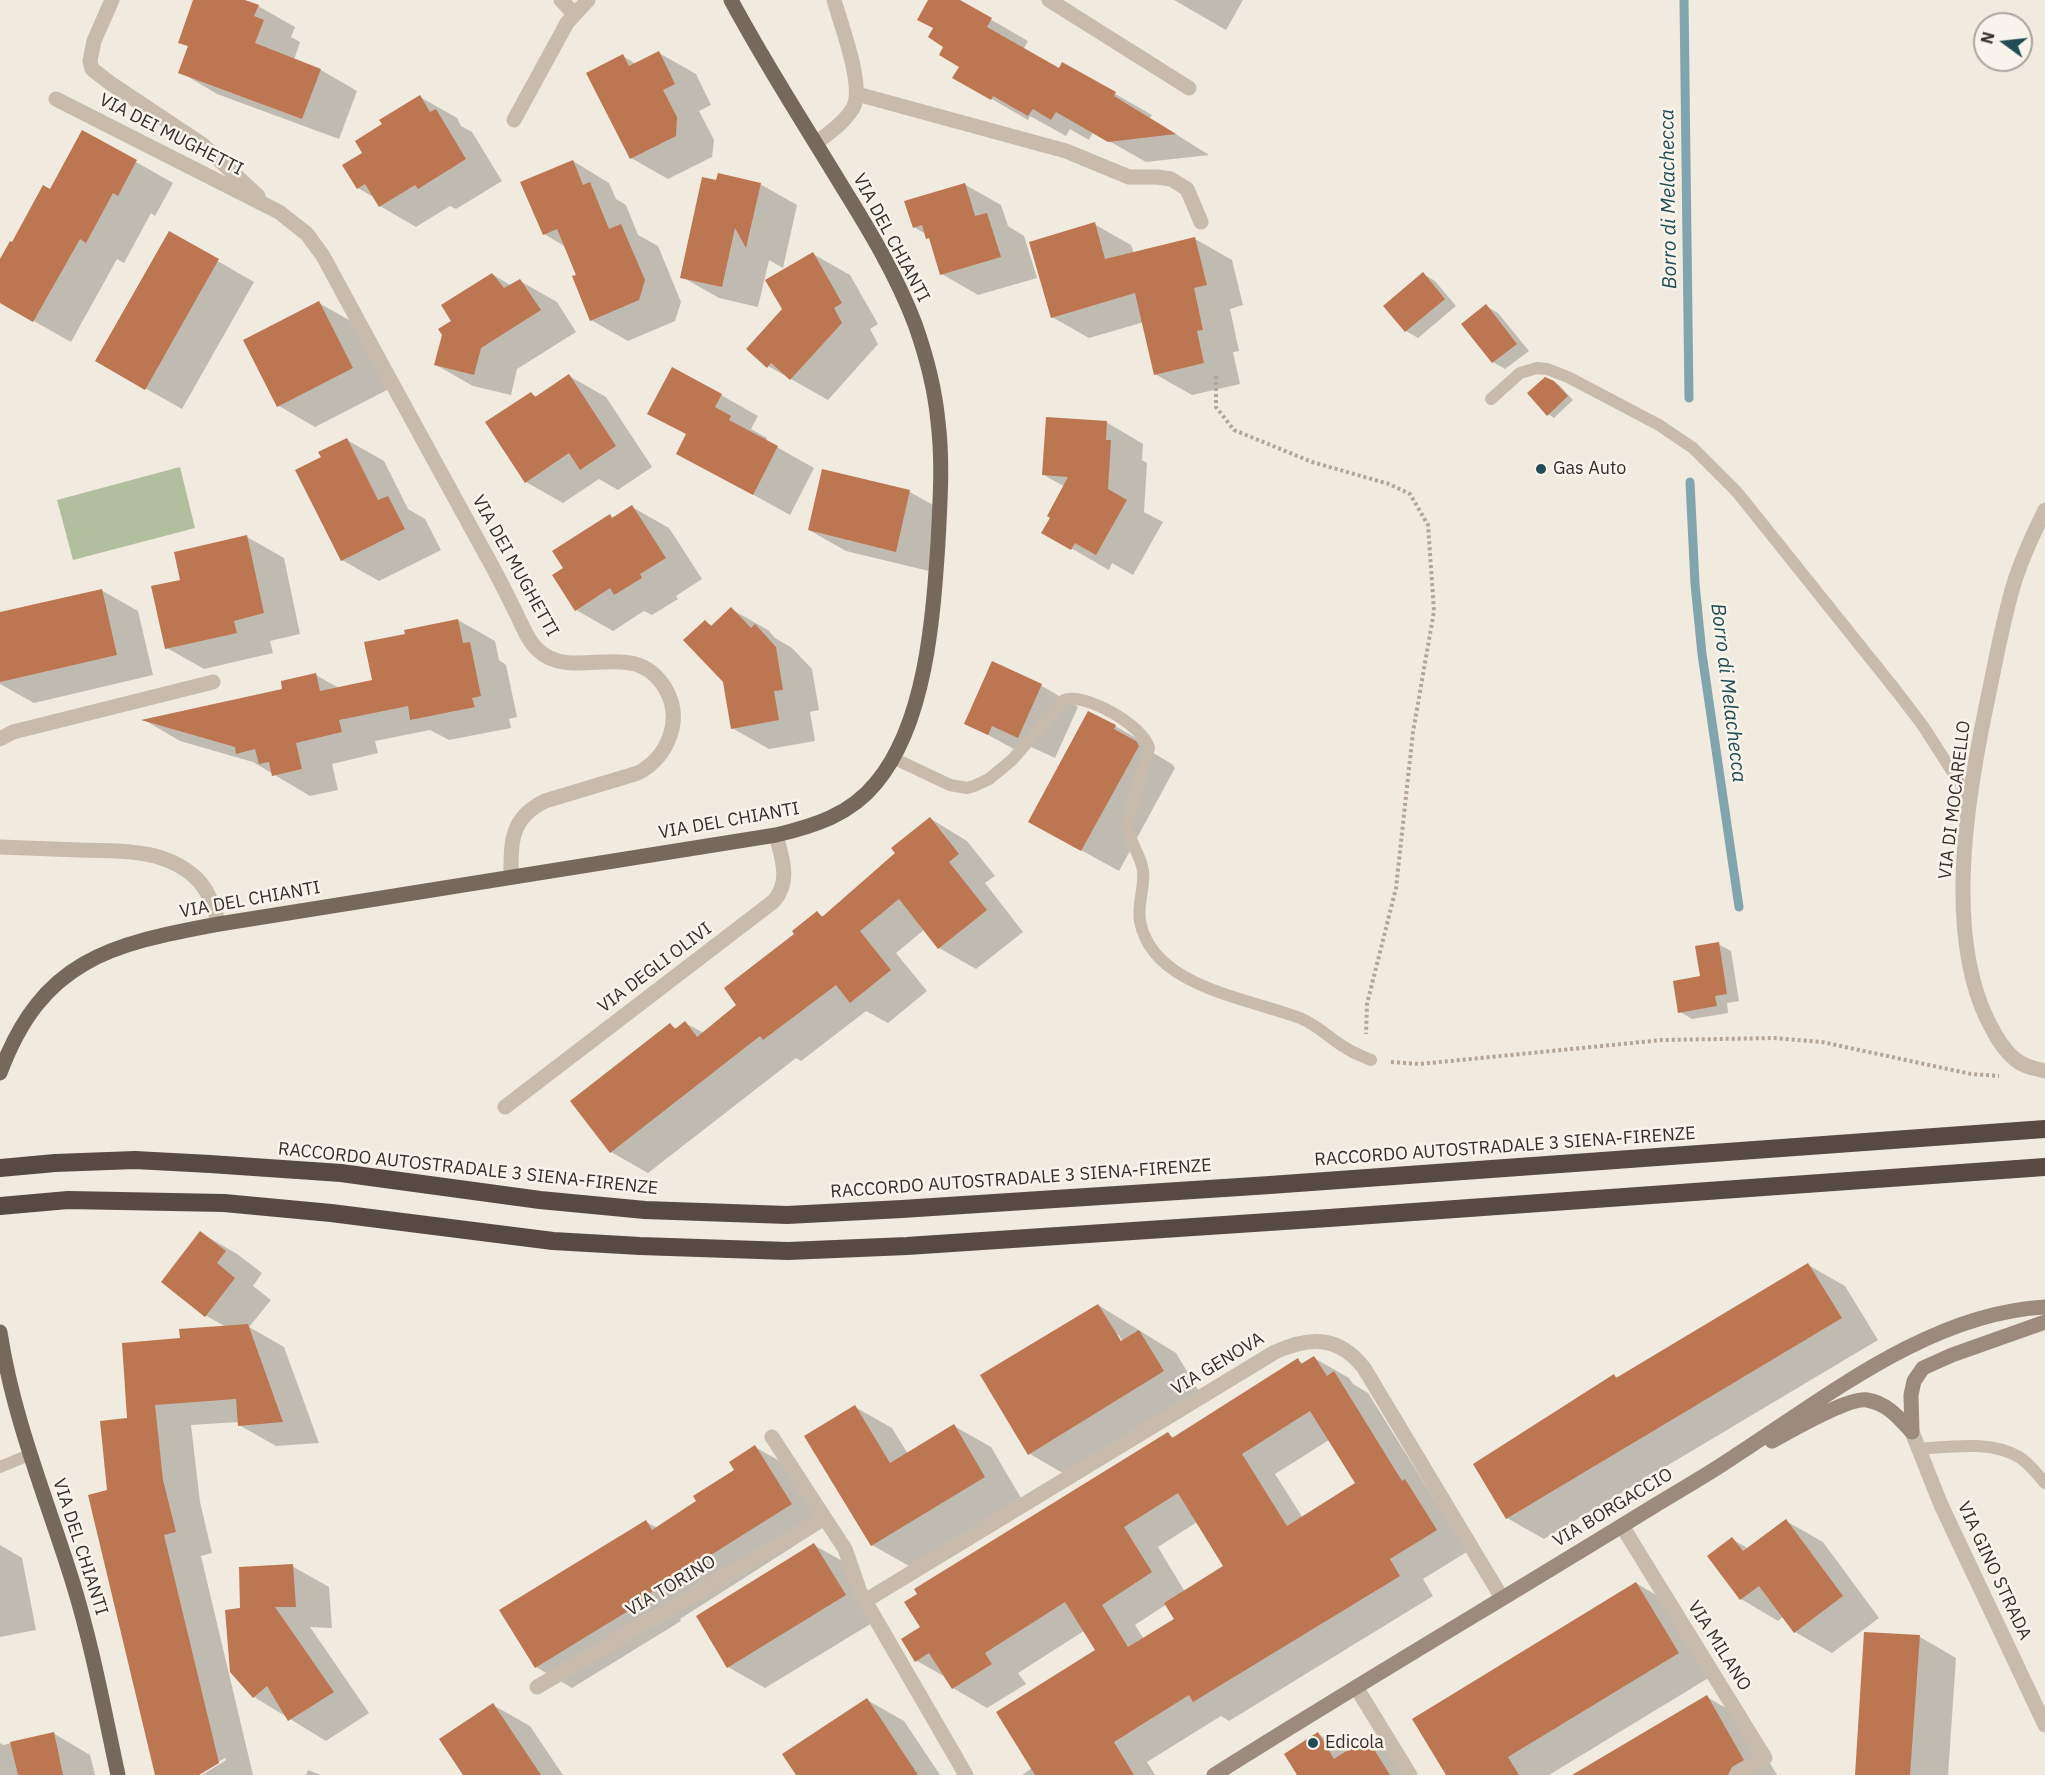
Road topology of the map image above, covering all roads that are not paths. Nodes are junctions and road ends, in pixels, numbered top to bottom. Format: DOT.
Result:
graph roads {
  1 [pos="112,0"];
  2 [pos="561,0"];
  3 [pos="588,0"];
  4 [pos="731,0"];
  5 [pos="834,0"];
  6 [pos="1049,0"];
  7 [pos="574,14"];
  8 [pos="1189,88"];
  9 [pos="857,94"];
  10 [pos="56,99"];
  11 [pos="514,120"];
  12 [pos="816,143"];
  13 [pos="268,207"];
  14 [pos="1201,222"];
  15 [pos="1491,399"];
  16 [pos="2045,510"];
  17 [pos="213,682"];
  18 [pos="0,739"];
  19 [pos="893,758"];
  20 [pos="1971,799"];
  21 [pos="776,835"];
  22 [pos="0,847"];
  23 [pos="511,877"];
  24 [pos="219,924"];
  25 [pos="1371,1060"];
  26 [pos="2045,1071"];
  27 [pos="0,1073"];
  28 [pos="505,1107"];
  29 [pos="2045,1129"];
  30 [pos="2045,1167"];
  31 [pos="0,1168"];
  32 [pos="0,1206"];
  33 [pos="2045,1307"];
  34 [pos="2045,1322"];
  35 [pos="0,1332"];
  36 [pos="1912,1432"];
  37 [pos="772,1437"];
  38 [pos="1918,1449"];
  39 [pos="29,1455"];
  40 [pos="1731,1459"];
  41 [pos="0,1467"];
  42 [pos="2045,1483"];
  43 [pos="824,1518"];
  44 [pos="1622,1526"];
  45 [pos="1502,1598"];
  46 [pos="865,1601"];
  47 [pos="537,1687"];
  48 [pos="1356,1687"];
  49 [pos="2045,1725"];
  50 [pos="118,1775"];
  51 [pos="966,1775"];
  52 [pos="1214,1775"];
  53 [pos="1410,1775"];
  54 [pos="1738,1775"];
  1 -- 13 [label="street, VIA DEI MUGHETTI"];
  2 -- 7 [label="street"];
  3 -- 7 [label="street"];
  4 -- 12 [label="main road, VIA DEL CHIANTI"];
  5 -- 9 [label="street"];
  6 -- 8 [label="street"];
  7 -- 11 [label="street"];
  9 -- 12 [label="street"];
  9 -- 14 [label="street"];
  10 -- 13 [label="street, VIA DEI MUGHETTI"];
  12 -- 19 [label="main road, VIA DEL CHIANTI"];
  13 -- 23 [label="street, VIA DEI MUGHETTI"];
  15 -- 20 [label="lane"];
  16 -- 20 [label="street, VIA DI MOCARELLO"];
  17 -- 18 [label="street"];
  19 -- 21 [label="main road, VIA DEL CHIANTI"];
  19 -- 25 [label="lane"];
  20 -- 26 [label="street, VIA DI MOCARELLO"];
  21 -- 23 [label="main road, VIA DEL CHIANTI"];
  21 -- 28 [label="street, VIA DEGLI OLIVI"];
  22 -- 24 [label="street"];
  23 -- 24 [label="main road, VIA DEL CHIANTI"];
  24 -- 27 [label="main road, VIA DEL CHIANTI"];
  29 -- 31 [label="highway, RACCORDO AUTOSTRADALE 3 SIENA-FIRENZE"];
  30 -- 32 [label="highway"];
  33 -- 40 [label="main road, VIA BORGACCIO"];
  34 -- 36 [label="main road"];
  35 -- 39 [label="main road, VIA DEL CHIANTI"];
  36 -- 38 [label="street, VIA GINO STRADA"];
  36 -- 40 [label="main road"];
  37 -- 43 [label="street"];
  38 -- 42 [label="lane"];
  38 -- 49 [label="street, VIA GINO STRADA"];
  39 -- 41 [label="lane"];
  39 -- 50 [label="main road, VIA DEL CHIANTI"];
  40 -- 44 [label="main road, VIA BORGACCIO"];
  43 -- 46 [label="street"];
  43 -- 47 [label="street, VIA TORINO"];
  44 -- 45 [label="main road, VIA BORGACCIO"];
  44 -- 54 [label="street, VIA MILANO"];
  45 -- 46 [label="street, VIA GENOVA"];
  45 -- 48 [label="main road, VIA BORGACCIO"];
  46 -- 51 [label="street"];
  48 -- 52 [label="main road, VIA BORGACCIO"];
  48 -- 53 [label="street"];
}
